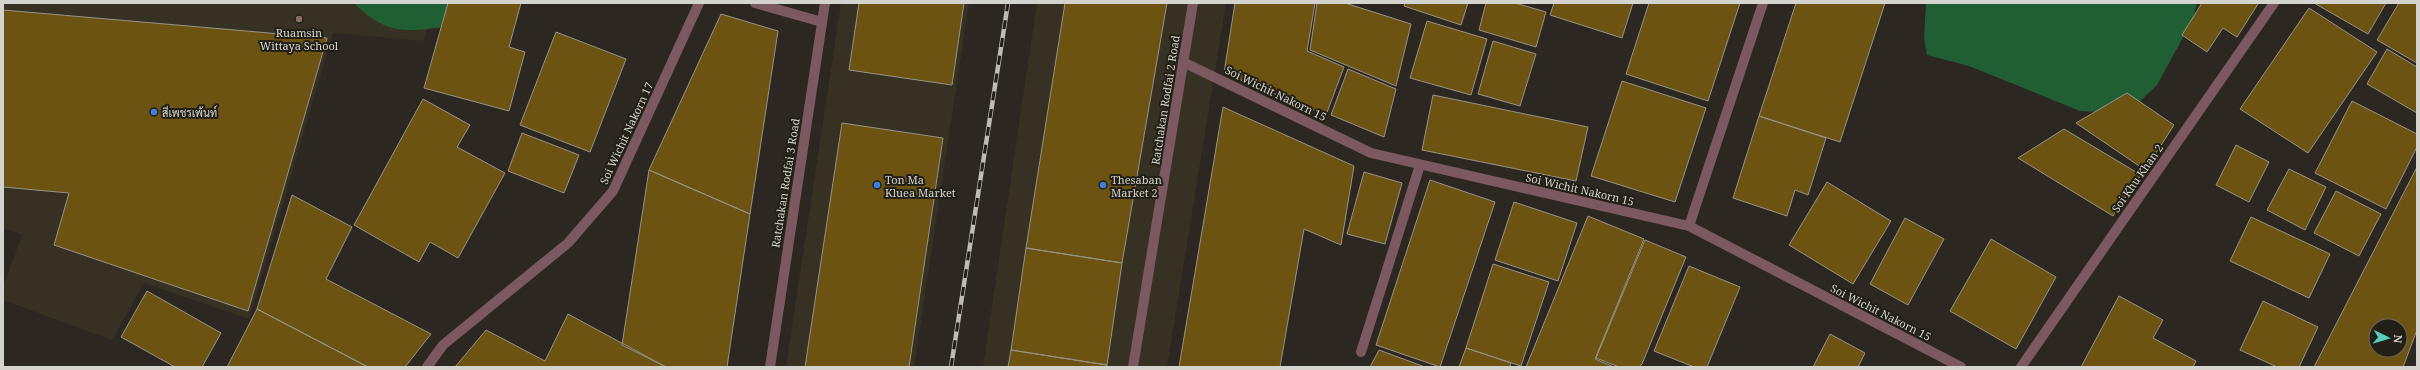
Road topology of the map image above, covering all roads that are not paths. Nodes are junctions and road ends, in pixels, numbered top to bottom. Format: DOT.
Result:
graph roads {
  1 [pos="699,3"];
  2 [pos="755,3"];
  3 [pos="825,3"];
  4 [pos="1193,3"];
  5 [pos="1763,3"];
  6 [pos="2274,3"];
  7 [pos="822,22"];
  8 [pos="1183,62"];
  9 [pos="1420,165"];
  10 [pos="1689,226"];
  11 [pos="1361,352"];
  12 [pos="427,367"];
  13 [pos="770,367"];
  14 [pos="1133,367"];
  15 [pos="1961,367"];
  16 [pos="2021,367"];
  1 -- 12 [label="street, Soi Wichit Nakorn 17"];
  2 -- 7 [label="street"];
  3 -- 7 [label="street, Ratchakan Rodfai 3 Road"];
  4 -- 8 [label="street, Ratchakan Rodfai 2 Road"];
  5 -- 10 [label="street"];
  6 -- 16 [label="street, Soi Khu Khan 2"];
  7 -- 13 [label="street, Ratchakan Rodfai 3 Road"];
  8 -- 9 [label="street, Soi Wichit Nakorn 15"];
  8 -- 14 [label="street, Ratchakan Rodfai 2 Road"];
  9 -- 10 [label="street, Soi Wichit Nakorn 15"];
  9 -- 11 [label="street"];
  10 -- 15 [label="street, Soi Wichit Nakorn 15"];
}
